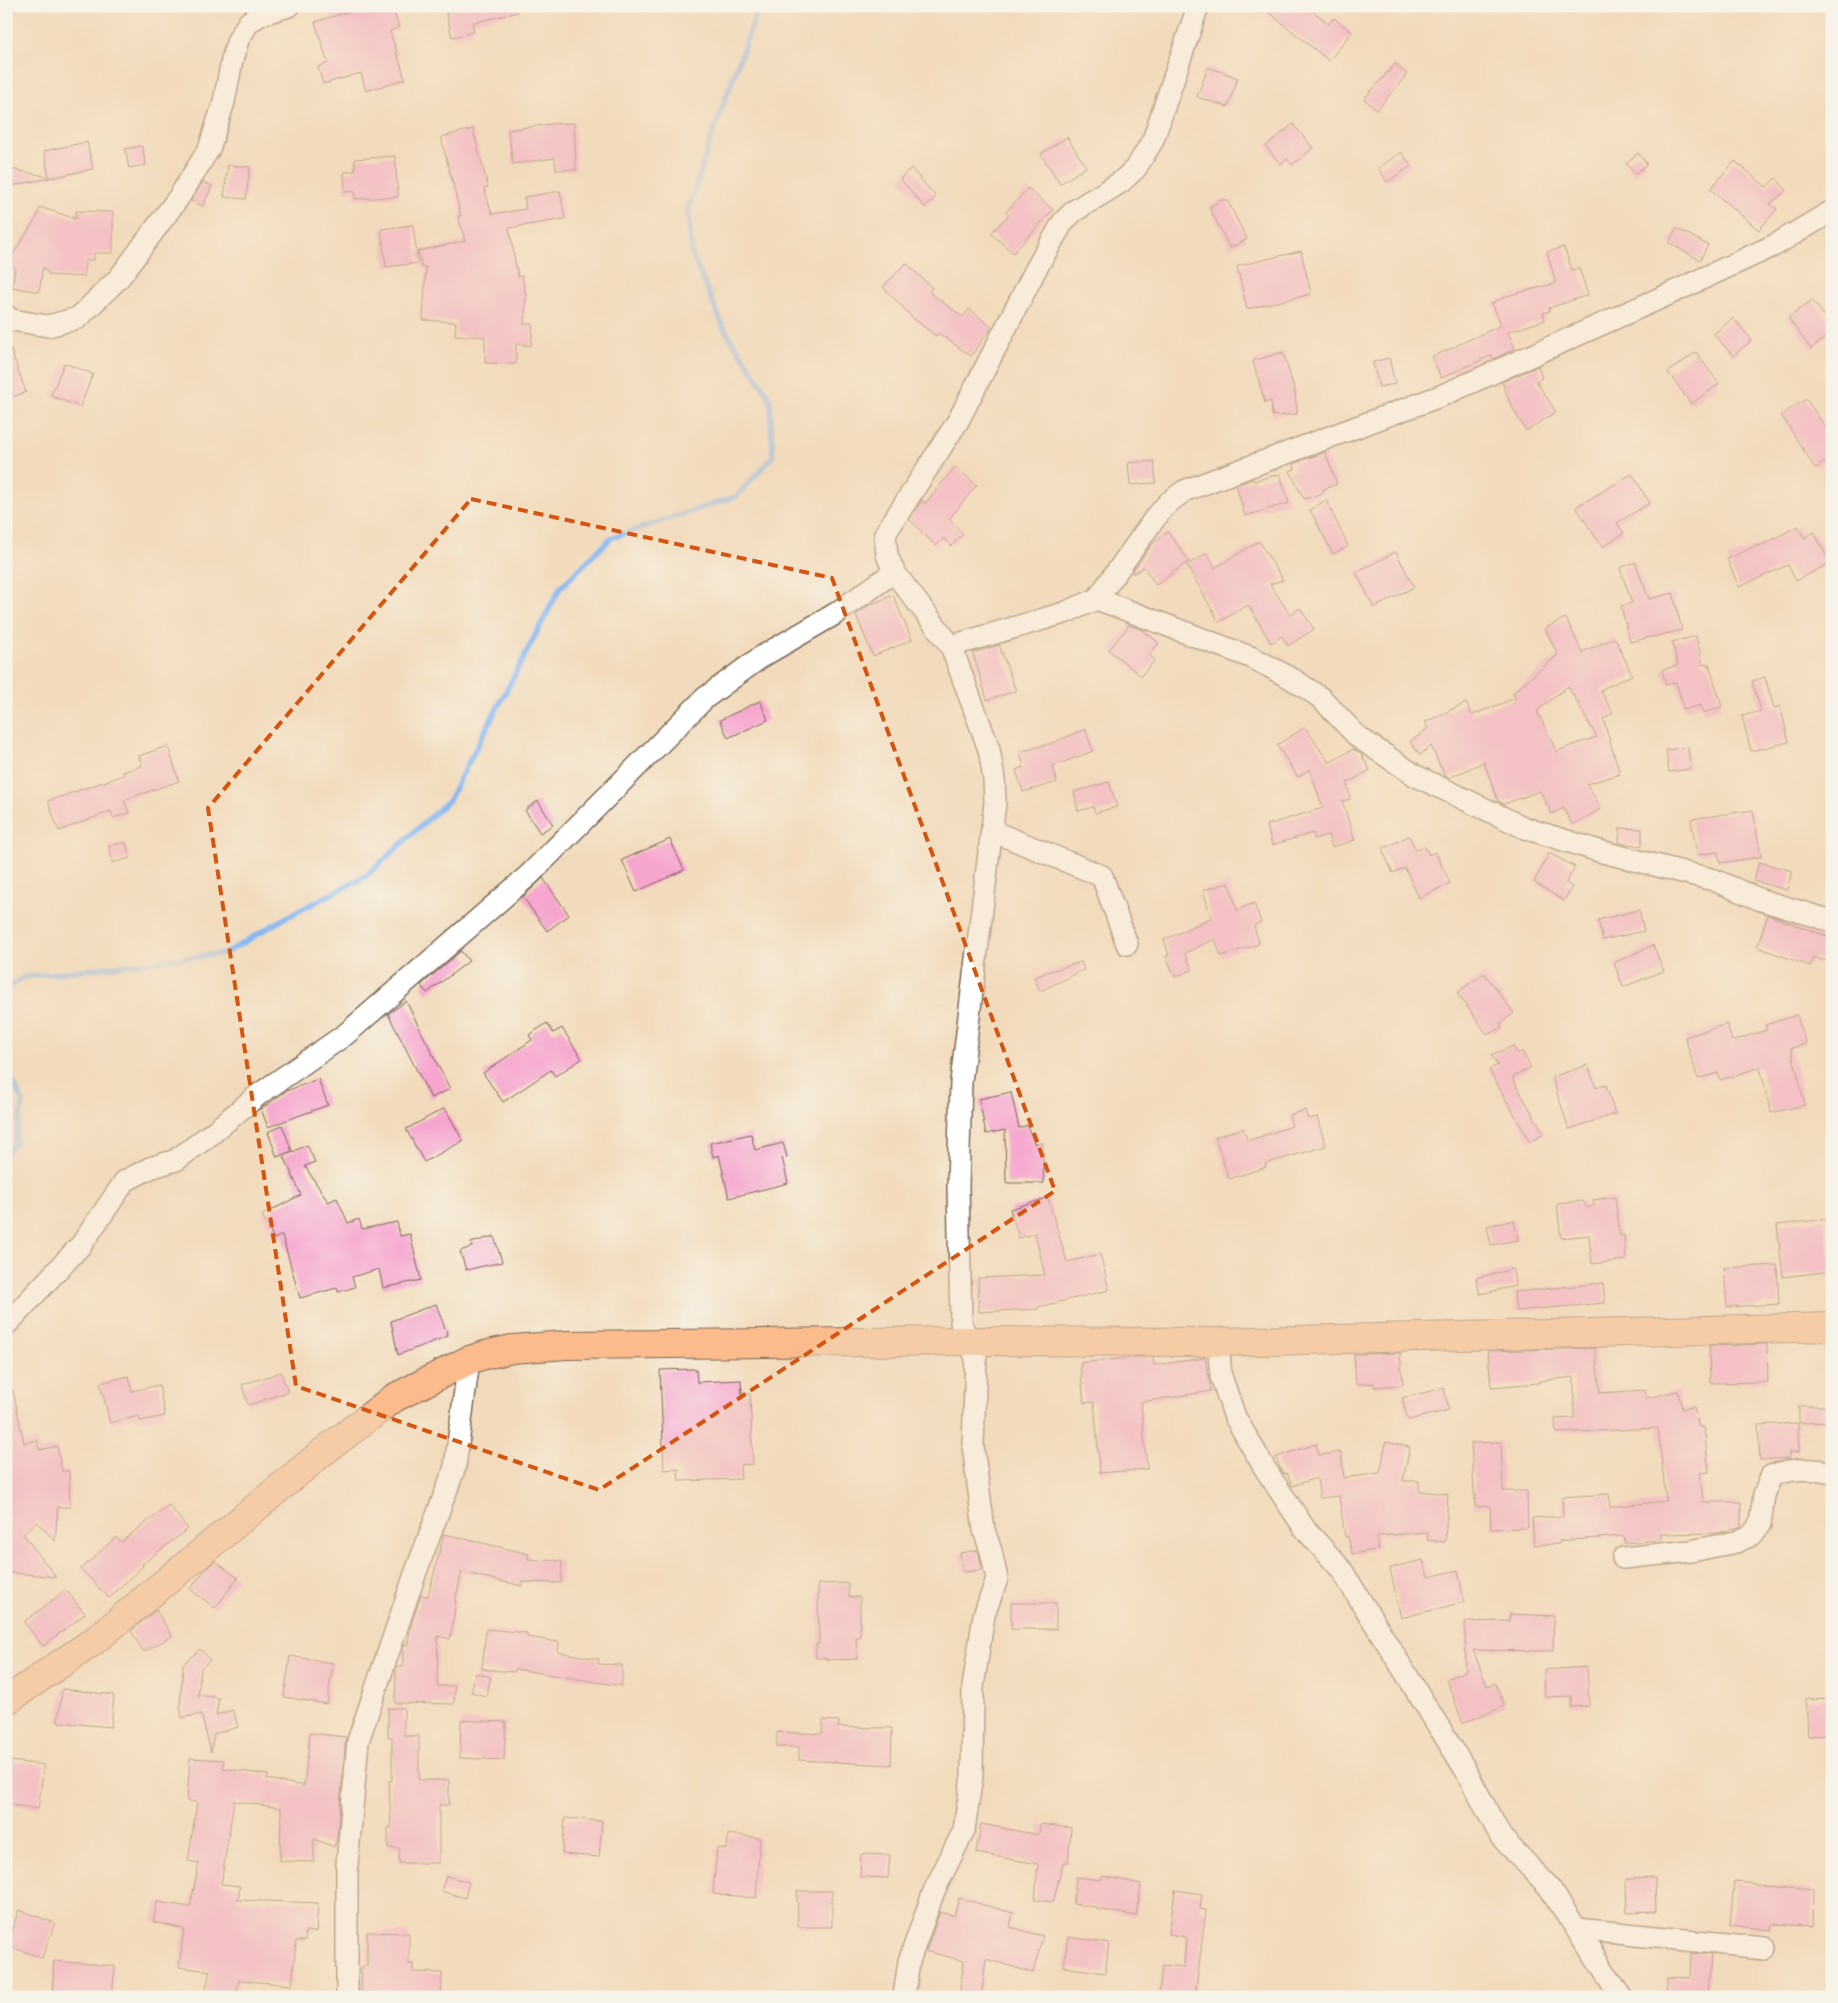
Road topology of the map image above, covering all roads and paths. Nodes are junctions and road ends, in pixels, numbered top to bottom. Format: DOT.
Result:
graph roads {
  1 [pos="289,6"];
  2 [pos="1198,6"];
  3 [pos="1832,211"];
  4 [pos="6,316"];
  5 [pos="894,572"];
  6 [pos="1097,600"];
  7 [pos="951,646"];
  8 [pos="992,831"];
  9 [pos="1832,921"];
  10 [pos="1127,944"];
  11 [pos="6,1325"];
  12 [pos="1832,1326"];
  13 [pos="967,1341"];
  14 [pos="1218,1342"];
  15 [pos="469,1360"];
  16 [pos="1832,1473"];
  17 [pos="1623,1558"];
  18 [pos="6,1702"];
  19 [pos="1577,1930"];
  20 [pos="1765,1948"];
  21 [pos="347,1997"];
  22 [pos="904,1997"];
  23 [pos="1621,1997"];
  1 -- 4 [label="street"];
  2 -- 5 [label="street"];
  3 -- 6 [label="street"];
  5 -- 7 [label="street"];
  5 -- 11 [label="street"];
  6 -- 7 [label="street"];
  6 -- 9 [label="street"];
  7 -- 8 [label="street"];
  8 -- 10 [label="street"];
  8 -- 13 [label="street"];
  12 -- 14 [label="main road"];
  13 -- 14 [label="main road"];
  13 -- 15 [label="main road"];
  13 -- 22 [label="street"];
  14 -- 19 [label="street"];
  15 -- 18 [label="main road"];
  15 -- 21 [label="street"];
  16 -- 17 [label="street"];
  19 -- 20 [label="street"];
  19 -- 23 [label="street"];
}
